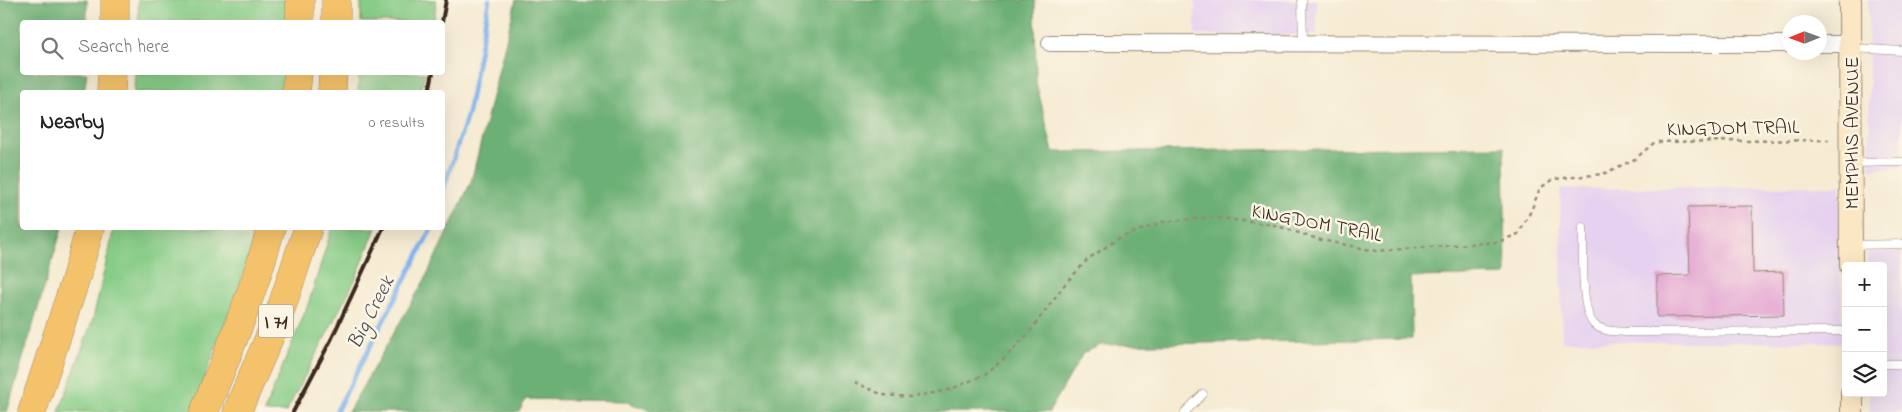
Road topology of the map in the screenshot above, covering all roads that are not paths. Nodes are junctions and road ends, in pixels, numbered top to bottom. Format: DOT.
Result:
graph roads {
  1 [pos="115,0"];
  2 [pos="300,0"];
  3 [pos="336,0"];
  4 [pos="1302,0"];
  5 [pos="1850,0"];
  6 [pos="115,20"];
  7 [pos="300,20"];
  8 [pos="336,20"];
  9 [pos="1050,43"];
  10 [pos="1303,43"];
  11 [pos="1782,44"];
  12 [pos="1827,44"];
  13 [pos="1850,46"];
  14 [pos="1902,51"];
  15 [pos="112,75"];
  16 [pos="298,75"];
  17 [pos="333,75"];
  18 [pos="111,90"];
  19 [pos="296,90"];
  20 [pos="332,90"];
  21 [pos="1902,162"];
  22 [pos="1851,164"];
  23 [pos="1583,227"];
  24 [pos="89,230"];
  25 [pos="271,230"];
  26 [pos="307,230"];
  27 [pos="1902,244"];
  28 [pos="1851,255"];
  29 [pos="1842,331"];
  30 [pos="1887,364"];
  31 [pos="1902,364"];
  32 [pos="1203,394"];
  33 [pos="1852,397"];
  34 [pos="32,412"];
  35 [pos="204,412"];
  36 [pos="237,412"];
  37 [pos="1185,412"];
  38 [pos="1852,412"];
  1 -- 6 [label="highway"];
  2 -- 7 [label="highway"];
  3 -- 8 [label="highway"];
  4 -- 10 [label="lane"];
  5 -- 13 [label="main road, MEMPHIS AVENUE"];
  9 -- 10 [label="street"];
  10 -- 11 [label="street"];
  12 -- 13 [label="street"];
  13 -- 14 [label="lane"];
  13 -- 22 [label="main road, MEMPHIS AVENUE"];
  15 -- 18 [label="highway"];
  16 -- 19 [label="highway"];
  17 -- 20 [label="highway"];
  21 -- 22 [label="lane"];
  22 -- 28 [label="main road, MEMPHIS AVENUE"];
  23 -- 29 [label="lane"];
  24 -- 34 [label="highway"];
  25 -- 35 [label="highway"];
  26 -- 36 [label="highway, I 71"];
  27 -- 28 [label="lane"];
  30 -- 31 [label="lane"];
  32 -- 37 [label="lane"];
  33 -- 38 [label="main road"];
}
